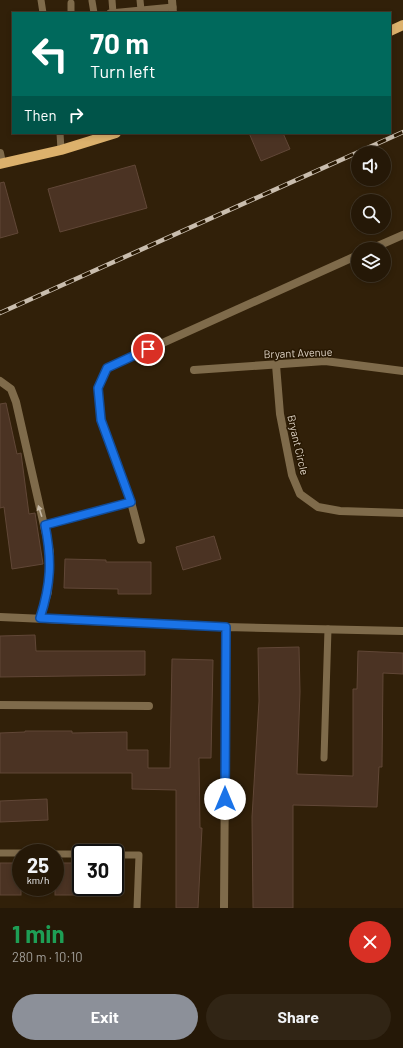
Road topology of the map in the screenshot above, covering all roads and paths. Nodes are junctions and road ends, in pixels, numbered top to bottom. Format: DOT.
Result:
graph roads {
  1 [pos="41,0"];
  2 [pos="112,0"];
  3 [pos="140,0"];
  4 [pos="92,1"];
  5 [pos="71,3"];
  6 [pos="173,7"];
  7 [pos="141,10"];
  8 [pos="43,12"];
  9 [pos="71,12"];
  10 [pos="94,12"];
  11 [pos="114,12"];
  12 [pos="123,12"];
  13 [pos="403,25"];
  14 [pos="391,31"];
  15 [pos="60,134"];
  16 [pos="113,134"];
  17 [pos="61,150"];
  18 [pos="1,160"];
  19 [pos="403,235"];
  20 [pos="387,242"];
  21 [pos="351,258"];
  22 [pos="276,365"];
  23 [pos="194,370"];
  24 [pos="403,371"];
  25 [pos="0,381"];
  26 [pos="131,502"];
  27 [pos="403,514"];
  28 [pos="45,525"];
  29 [pos="141,540"];
  30 [pos="0,617"];
  31 [pos="40,618"];
  32 [pos="226,627"];
  33 [pos="328,629"];
  34 [pos="403,631"];
  35 [pos="0,705"];
  36 [pos="149,706"];
  37 [pos="324,758"];
  38 [pos="0,853"];
  39 [pos="12,853"];
  40 [pos="124,855"];
  41 [pos="137,908"];
  42 [pos="224,908"];
  1 -- 8 [label="lane"];
  2 -- 11 [label="lane"];
  3 -- 7 [label="lane"];
  4 -- 10 [label="lane"];
  5 -- 9 [label="lane"];
  6 -- 7 [label="lane"];
  7 -- 12 [label="lane"];
  13 -- 14 [label="main road"];
  15 -- 17 [label="lane"];
  16 -- 17 [label="main road"];
  17 -- 18 [label="main road"];
  19 -- 20 [label="street"];
  21 -- 26 [label="street"];
  22 -- 23 [label="street, Bryant Avenue"];
  22 -- 24 [label="street, Bryant Avenue"];
  22 -- 27 [label="street, Bryant Circle"];
  28 -- 25 [label="street, one-way"];
  26 -- 28 [label="street"];
  26 -- 29 [label="street"];
  28 -- 31 [label="street"];
  30 -- 31 [label="street"];
  31 -- 32 [label="street"];
  32 -- 33 [label="street"];
  32 -- 42 [label="street"];
  33 -- 34 [label="street"];
  33 -- 37 [label="lane"];
  35 -- 36 [label="street"];
  38 -- 39 [label="lane"];
  40 -- 41 [label="lane"];
}
